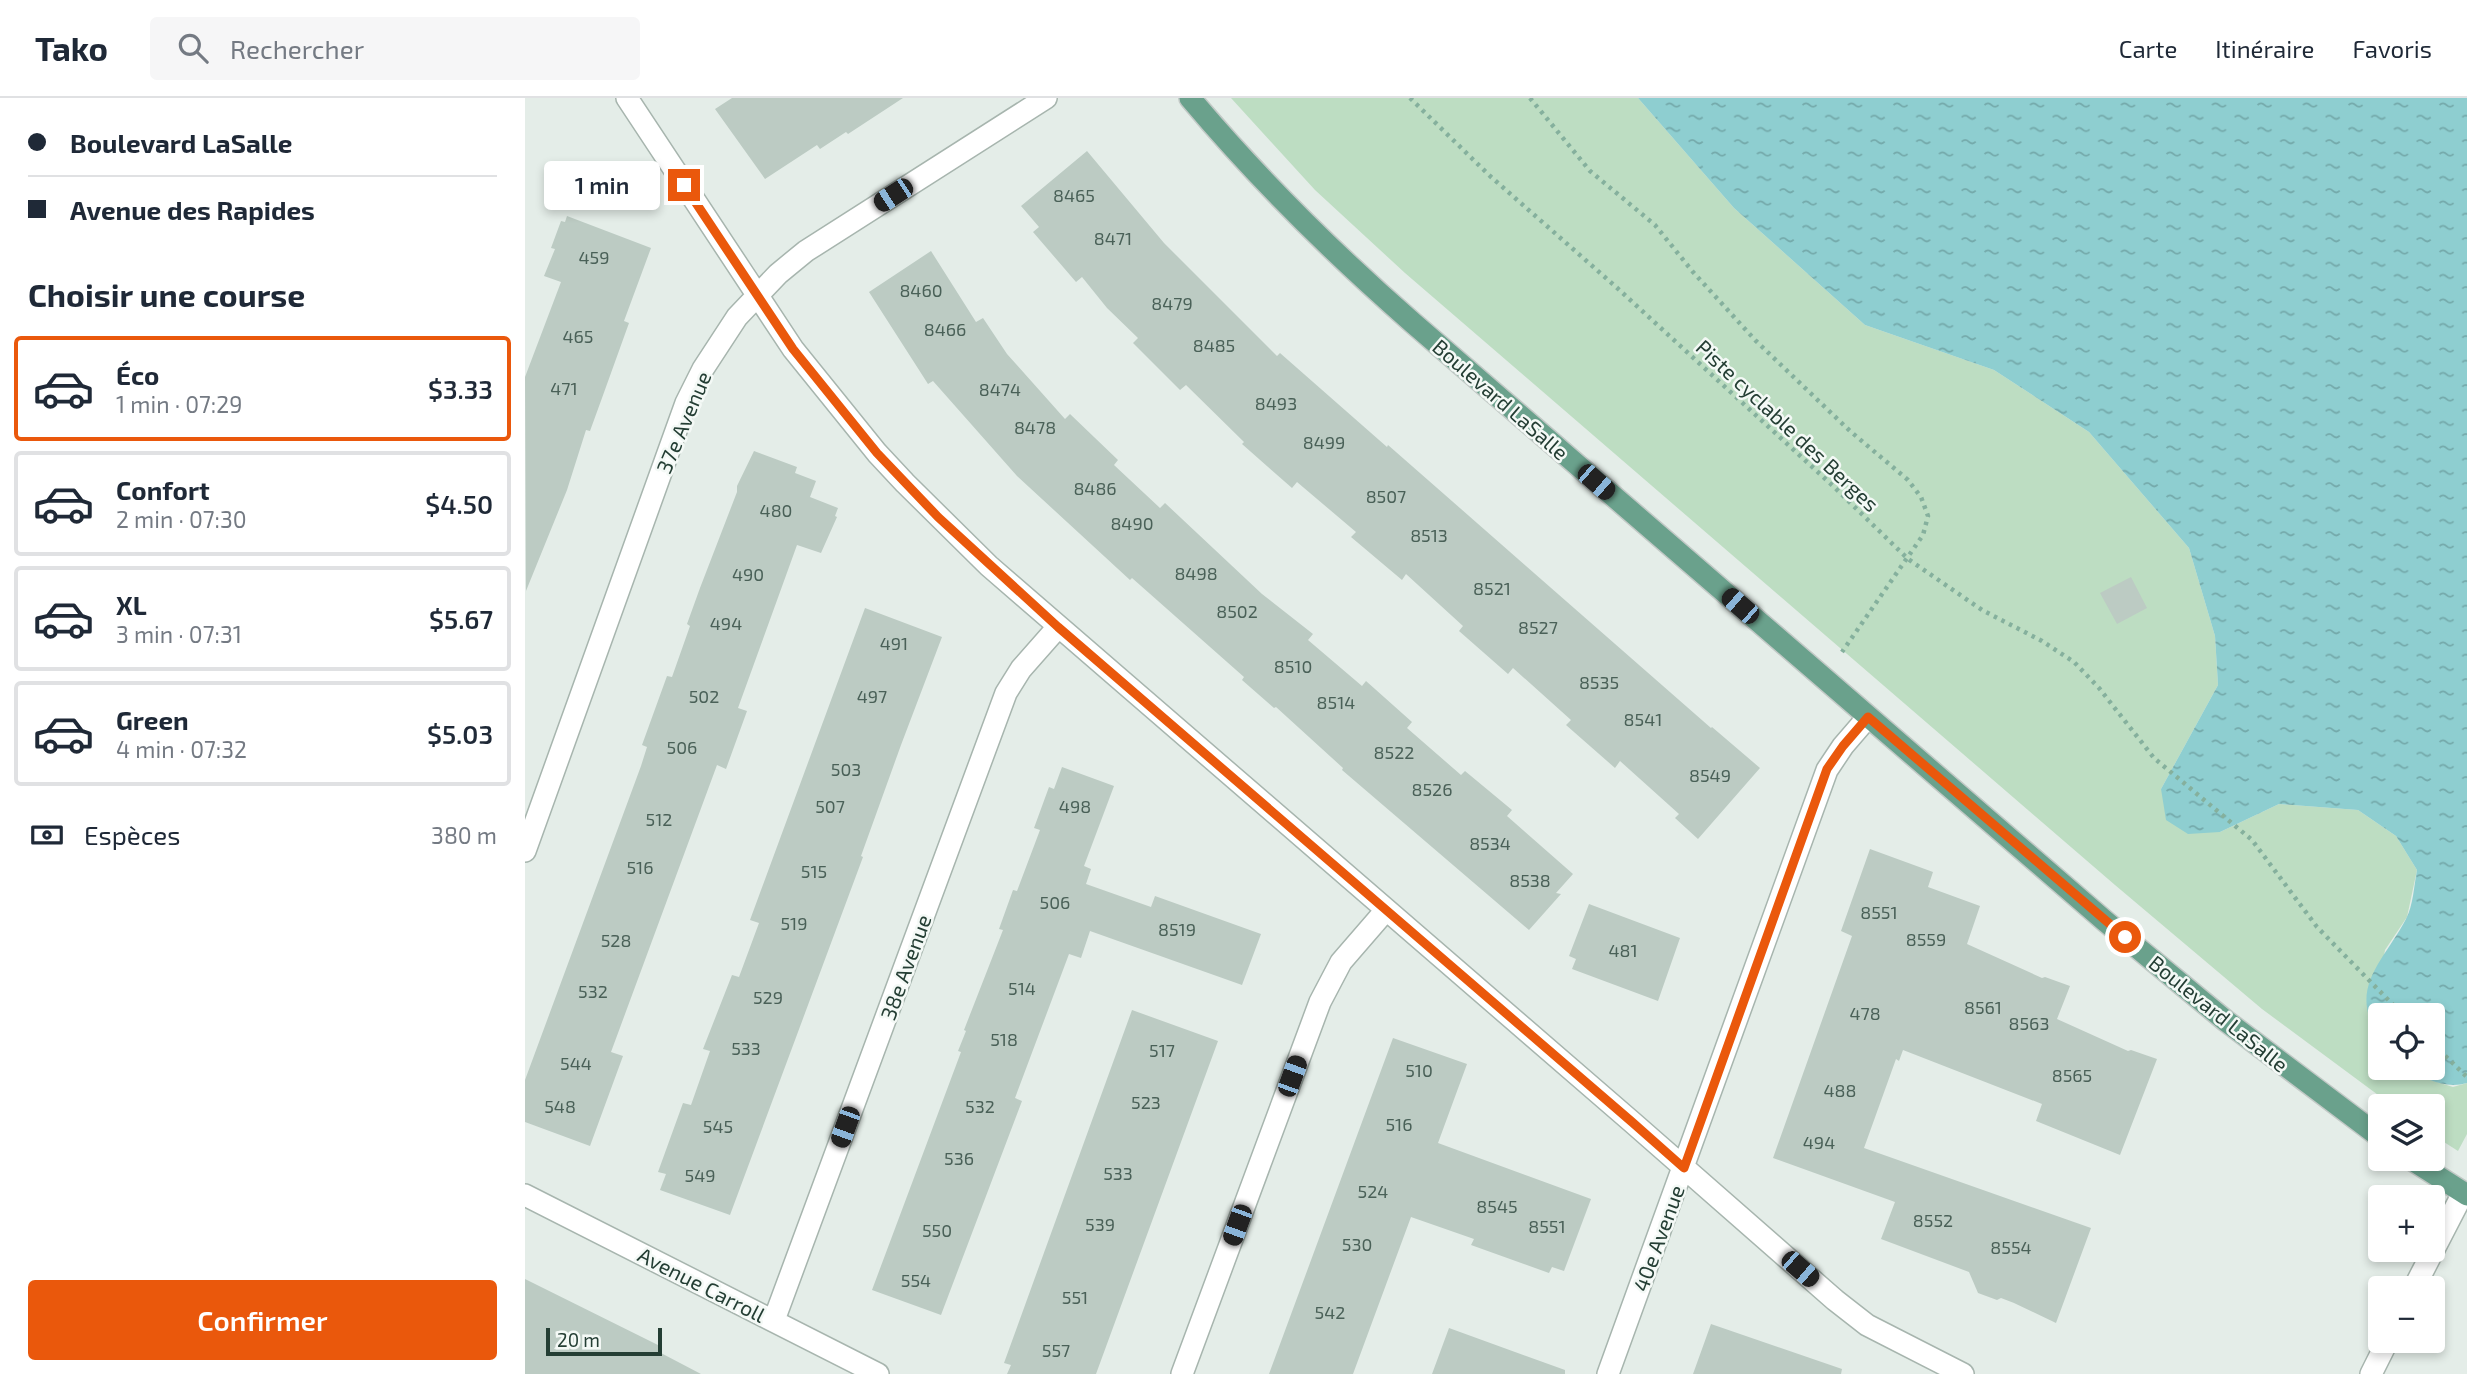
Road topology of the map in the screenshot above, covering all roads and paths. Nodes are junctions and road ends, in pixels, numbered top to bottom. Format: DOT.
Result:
graph roads {
  1 [pos="627,98"];
  2 [pos="1046,98"];
  3 [pos="1190,98"];
  4 [pos="1410,98"];
  5 [pos="1530,98"];
  6 [pos="756,294"];
  7 [pos="1908,559"];
  8 [pos="1058,627"];
  9 [pos="1842,652"];
  10 [pos="1868,717"];
  11 [pos="525,851"];
  12 [pos="1386,910"];
  13 [pos="2391,1003"];
  14 [pos="2445,1056"];
  15 [pos="2467,1077"];
  16 [pos="2368,1128"];
  17 [pos="1684,1168"];
  18 [pos="2429,1171"];
  19 [pos="2465,1194"];
  20 [pos="525,1195"];
  21 [pos="2420,1276"];
  22 [pos="774,1320"];
  23 [pos="2382,1353"];
  24 [pos="878,1374"];
  25 [pos="1182,1374"];
  26 [pos="1608,1374"];
  27 [pos="1963,1374"];
  28 [pos="2371,1374"];
  1 -- 6 [label="street"];
  2 -- 6 [label="street, 37e Avenue"];
  3 -- 10 [label="main road, Boulevard LaSalle"];
  4 -- 7 [label="path, Piste cyclable des Berges"];
  5 -- 7 [label="path"];
  6 -- 8 [label="street"];
  6 -- 11 [label="street, 37e Avenue"];
  7 -- 9 [label="path"];
  7 -- 13 [label="path, Piste cyclable des Berges"];
  8 -- 12 [label="street"];
  8 -- 22 [label="street, 38e Avenue"];
  10 -- 16 [label="main road, Boulevard LaSalle"];
  10 -- 17 [label="street, 40e Avenue"];
  12 -- 17 [label="street"];
  12 -- 25 [label="street"];
  14 -- 15 [label="path"];
  17 -- 26 [label="street, 40e Avenue"];
  17 -- 27 [label="street"];
  18 -- 19 [label="main road"];
  19 -- 21 [label="street"];
  20 -- 22 [label="street, Avenue Carroll"];
  22 -- 24 [label="street, Avenue Carroll"];
  23 -- 28 [label="street"];
}
